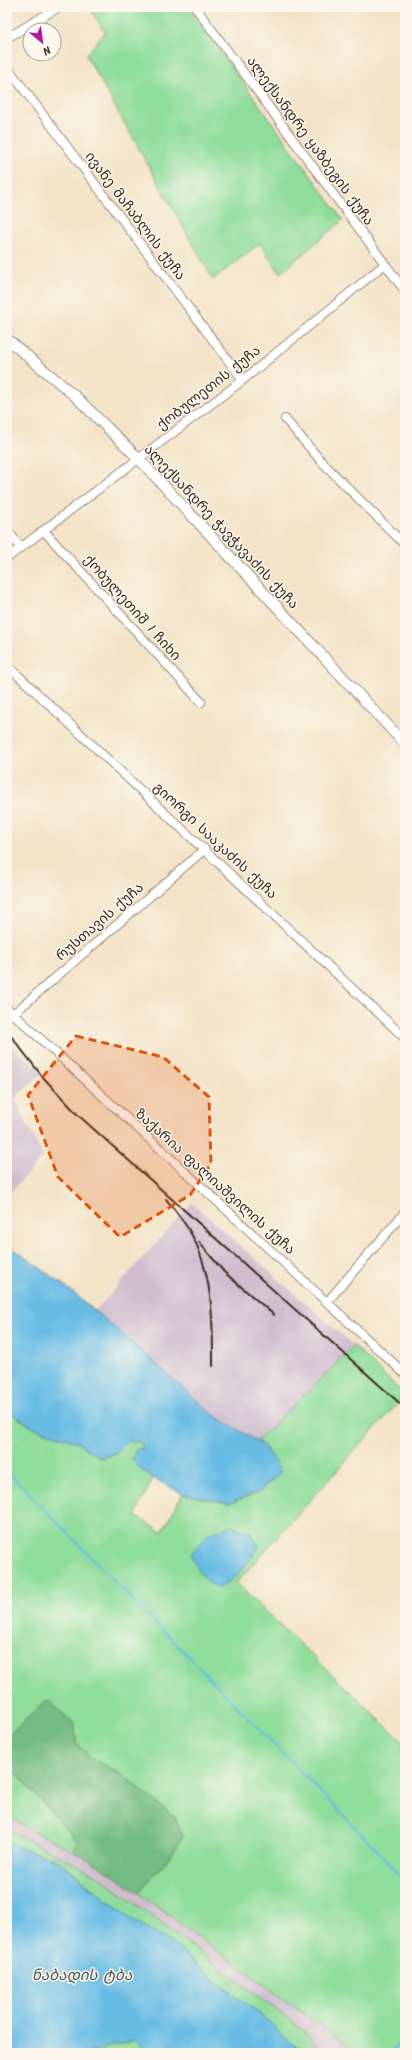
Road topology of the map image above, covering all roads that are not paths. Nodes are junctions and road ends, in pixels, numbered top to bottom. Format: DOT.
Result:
graph roads {
  1 [pos="59,7"];
  2 [pos="195,7"];
  3 [pos="7,38"];
  4 [pos="7,67"];
  5 [pos="385,264"];
  6 [pos="405,291"];
  7 [pos="7,338"];
  8 [pos="243,380"];
  9 [pos="285,419"];
  10 [pos="139,459"];
  11 [pos="7,530"];
  12 [pos="44,531"];
  13 [pos="405,545"];
  14 [pos="21,548"];
  15 [pos="7,558"];
  16 [pos="7,665"];
  17 [pos="200,702"];
  18 [pos="405,744"];
  19 [pos="205,849"];
  20 [pos="10,1011"];
  21 [pos="405,1038"];
  22 [pos="405,1212"];
  23 [pos="327,1302"];
  24 [pos="405,1374"];
  1 -- 3 [label="street"];
  2 -- 5 [label="street, ალექსანდრე ყაზბეგის ქუჩა"];
  4 -- 8 [label="street, ივანე მაჩაბლის ქუჩა"];
  5 -- 6 [label="street, ალექსანდრე ყაზბეგის ქუჩა"];
  5 -- 8 [label="street, ქობულეთის ქუჩა"];
  7 -- 10 [label="street, ალექსანდრე ჭავჭავაძის ქუჩა"];
  8 -- 10 [label="street, ქობულეთის ქუჩა"];
  9 -- 13 [label="street"];
  10 -- 12 [label="street, ქობულეთის ქუჩა"];
  10 -- 18 [label="street, ალექსანდრე ჭავჭავაძის ქუჩა"];
  11 -- 14 [label="street"];
  12 -- 14 [label="street, ქობულეთის ქუჩა"];
  12 -- 17 [label="street, ქობულეთიშ I ჩიხი"];
  14 -- 15 [label="street, ქობულეთის ქუჩა"];
  16 -- 19 [label="street, გიორგი სააკაძის ქუჩა"];
  19 -- 20 [label="street, რუსთავის ქუჩა"];
  19 -- 21 [label="street, გიორგი სააკაძის ქუჩა"];
  20 -- 23 [label="street, ზაქარია ფალიაშვილის ქუჩა"];
  22 -- 23 [label="street"];
  23 -- 24 [label="street, ზაქარია ფალიაშვილის ქუჩა"];
}
